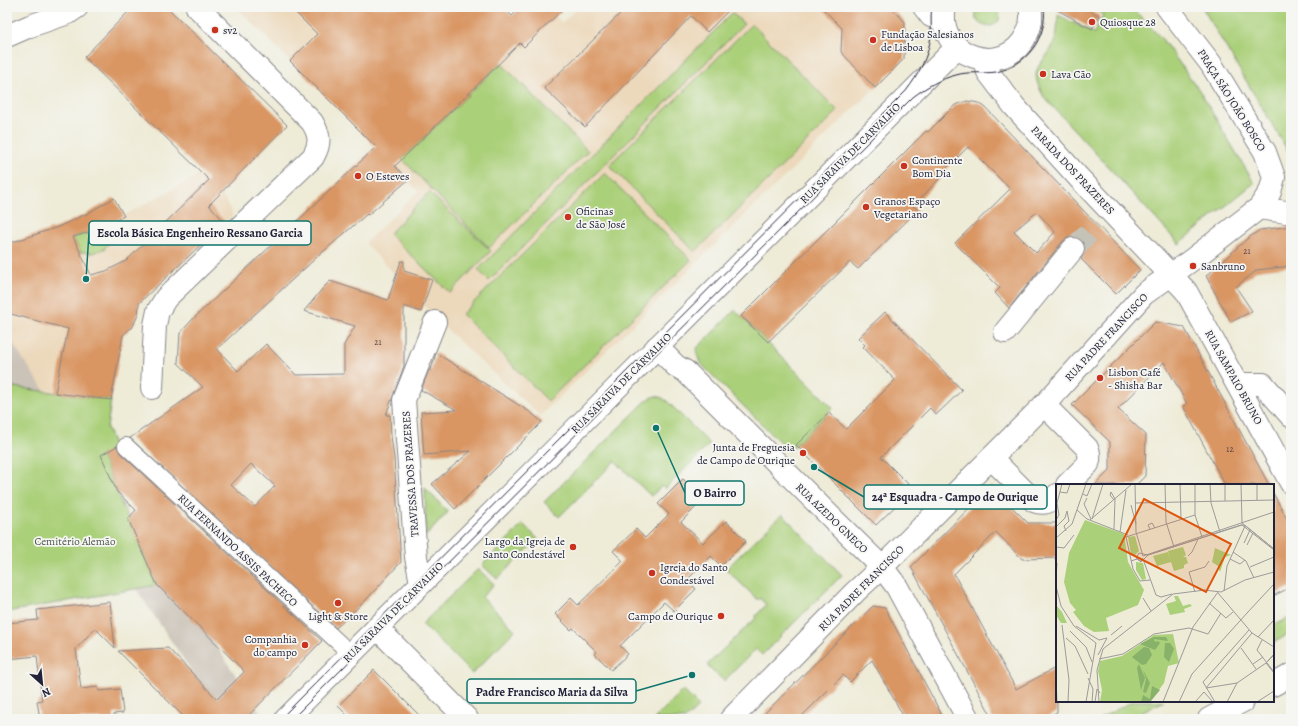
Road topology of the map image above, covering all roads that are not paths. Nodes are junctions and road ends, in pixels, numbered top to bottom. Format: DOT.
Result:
graph roads {
  1 [pos="58,7"];
  2 [pos="77,7"];
  3 [pos="196,7"];
  4 [pos="924,7"];
  5 [pos="1030,7"];
  6 [pos="1167,7"];
  7 [pos="945,14"];
  8 [pos="30,26"];
  9 [pos="7,36"];
  10 [pos="957,47"];
  11 [pos="983,59"];
  12 [pos="1259,208"];
  13 [pos="1291,212"];
  14 [pos="1073,249"];
  15 [pos="1172,275"];
  16 [pos="435,322"];
  17 [pos="1004,332"];
  18 [pos="657,347"];
  19 [pos="1238,384"];
  20 [pos="152,388"];
  21 [pos="1044,405"];
  22 [pos="1291,416"];
  23 [pos="126,446"];
  24 [pos="991,458"];
  25 [pos="1291,483"];
  26 [pos="1068,484"];
  27 [pos="1056,496"];
  28 [pos="882,567"];
  29 [pos="421,583"];
  30 [pos="377,628"];
  31 [pos="351,654"];
  32 [pos="1291,675"];
  33 [pos="1274,684"];
  34 [pos="1241,702"];
  35 [pos="735,718"];
  36 [pos="286,719"];
  37 [pos="467,719"];
  38 [pos="968,719"];
  39 [pos="1209,719"];
  1 -- 8 [label="street"];
  2 -- 8 [label="street"];
  3 -- 20 [label="street"];
  4 -- 7 [label="street"];
  5 -- 11 [label="street"];
  6 -- 12 [label="street, PRAÇA SÃO JOÃO BOSCO"];
  7 -- 10 [label="street"];
  8 -- 9 [label="street"];
  10 -- 11 [label="street"];
  10 -- 18 [label="street, RUA SARAIVA DE CARVALHO"];
  11 -- 15 [label="street, PARADA DOS PRAZERES"];
  12 -- 13 [label="street"];
  12 -- 15 [label="street, PRAÇA SÃO JOÃO BOSCO"];
  14 -- 17 [label="street"];
  15 -- 19 [label="street, RUA SAMPAIO BRUNO"];
  15 -- 21 [label="street, RUA PADRE FRANCISCO"];
  16 -- 29 [label="street, TRAVESSA DOS PRAZERES"];
  18 -- 28 [label="street, RUA AZEDO GNECO"];
  18 -- 29 [label="street, RUA SARAIVA DE CARVALHO"];
  19 -- 22 [label="street"];
  19 -- 25 [label="street, RUA SAMPAIO BRUNO"];
  21 -- 24 [label="street, RUA PADRE FRANCISCO"];
  21 -- 26 [label="street"];
  23 -- 31 [label="street, RUA FERNANDO ASSIS PACHECO"];
  24 -- 27 [label="street"];
  24 -- 28 [label="street, RUA PADRE FRANCISCO"];
  28 -- 35 [label="street, RUA PADRE FRANCISCO"];
  28 -- 38 [label="street, RUA AZEDO GNECO"];
  29 -- 30 [label="street, RUA SARAIVA DE CARVALHO"];
  30 -- 31 [label="street, RUA SARAIVA DE CARVALHO"];
  30 -- 37 [label="street"];
  31 -- 36 [label="street, RUA SARAIVA DE CARVALHO"];
  32 -- 33 [label="street"];
  34 -- 39 [label="street"];
}
